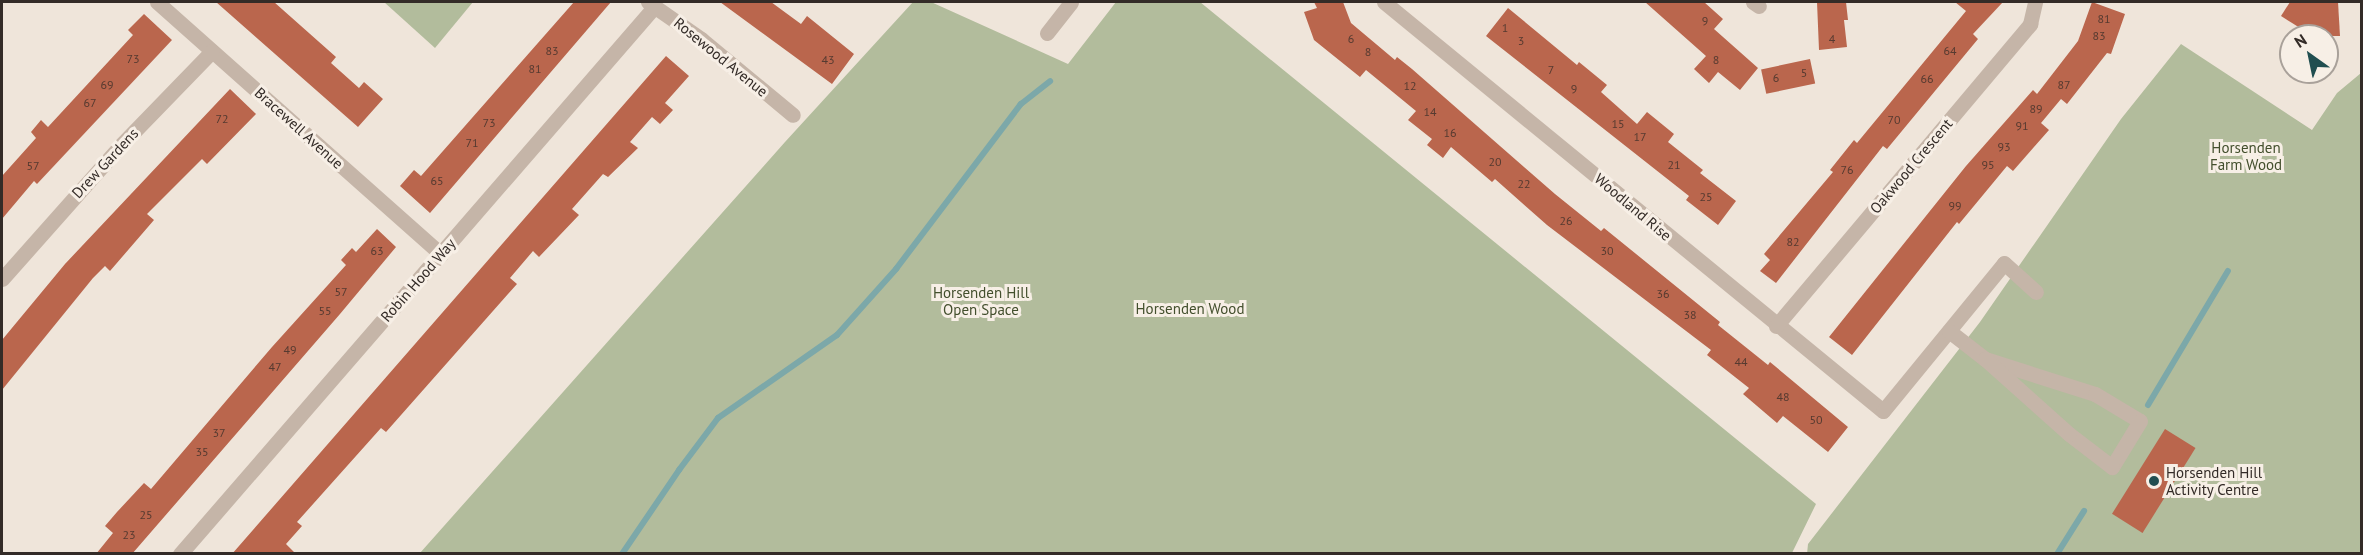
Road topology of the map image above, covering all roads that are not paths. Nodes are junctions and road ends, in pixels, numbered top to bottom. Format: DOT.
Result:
graph roads {
  1 [pos="157,2"];
  2 [pos="1071,2"];
  3 [pos="1384,2"];
  4 [pos="2035,2"];
  5 [pos="652,4"];
  6 [pos="1047,33"];
  7 [pos="212,51"];
  8 [pos="793,115"];
  9 [pos="441,254"];
  10 [pos="2,279"];
  11 [pos="2036,292"];
  12 [pos="1776,326"];
  13 [pos="1949,331"];
  14 [pos="1985,359"];
  15 [pos="180,554"];
  1 -- 7 [label="street, Bracewell Avenue"];
  2 -- 6 [label="street"];
  3 -- 12 [label="street, Woodland Rise"];
  4 -- 12 [label="street, Oakwood Crescent"];
  5 -- 8 [label="street, Rosewood Avenue"];
  5 -- 9 [label="street, Robin Hood Way"];
  7 -- 9 [label="street, Bracewell Avenue"];
  7 -- 10 [label="street, Drew Gardens"];
  9 -- 15 [label="street, Robin Hood Way"];
  11 -- 13 [label="street"];
  12 -- 13 [label="street, Woodland Rise"];
  13 -- 14 [label="street"];
  14 -- 14 [label="street"];
}
